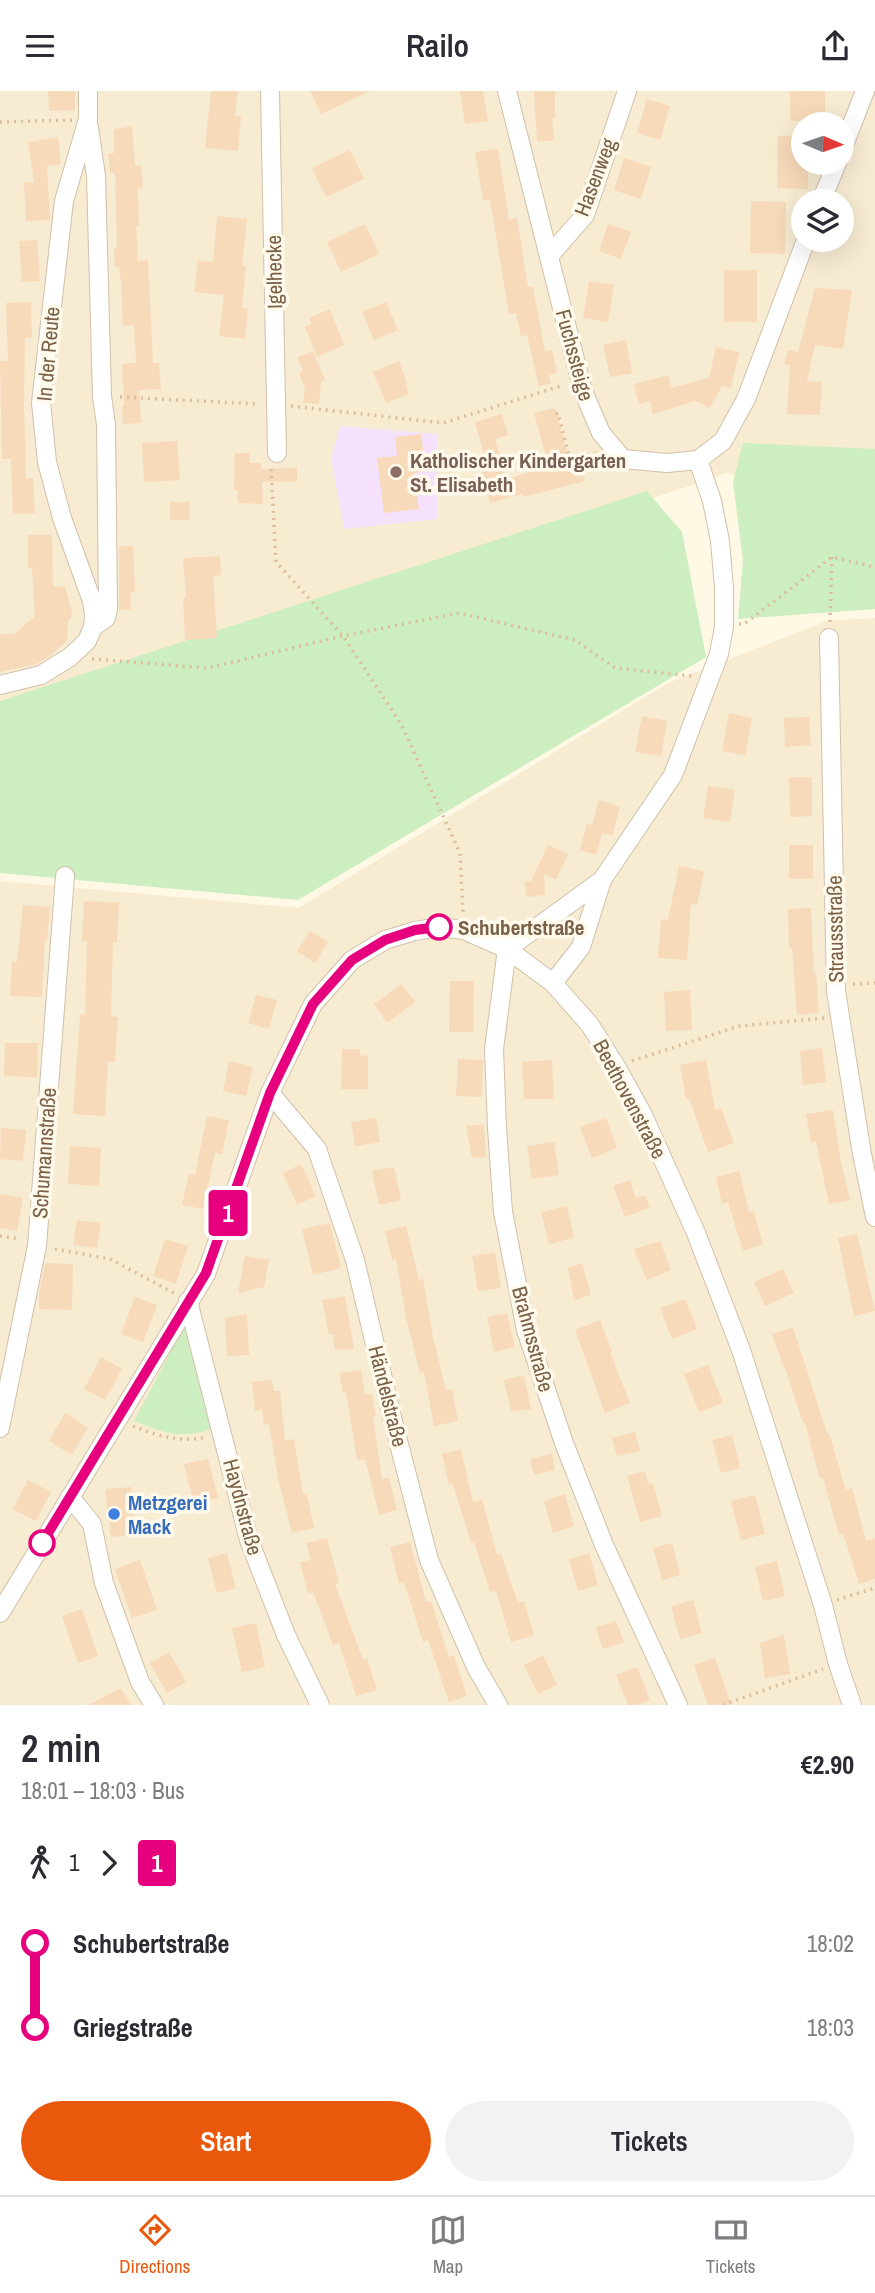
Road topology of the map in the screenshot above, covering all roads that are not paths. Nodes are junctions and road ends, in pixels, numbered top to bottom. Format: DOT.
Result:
graph roads {
  1 [pos="88,91"];
  2 [pos="270,91"];
  3 [pos="507,91"];
  4 [pos="627,91"];
  5 [pos="865,91"];
  6 [pos="854,119"];
  7 [pos="88,120"];
  8 [pos="801,252"];
  9 [pos="550,255"];
  10 [pos="277,453"];
  11 [pos="698,460"];
  12 [pos="93,627"];
  13 [pos="829,638"];
  14 [pos="0,685"];
  15 [pos="65,876"];
  16 [pos="602,880"];
  17 [pos="507,949"];
  18 [pos="553,983"];
  19 [pos="270,1093"];
  20 [pos="875,1217"];
  21 [pos="188,1301"];
  22 [pos="0,1428"];
  23 [pos="70,1497"];
  24 [pos="0,1613"];
  25 [pos="154,1705"];
  26 [pos="320,1705"];
  27 [pos="498,1705"];
  28 [pos="678,1705"];
  29 [pos="852,1705"];
  1 -- 7 [label="street, In der Reute"];
  2 -- 10 [label="street, Igelhecke"];
  3 -- 9 [label="street, Fuchssteige"];
  4 -- 9 [label="street, Hasenweg"];
  5 -- 6 [label="street"];
  7 -- 12 [label="street, In der Reute"];
  7 -- 12 [label="street, In der Reute"];
  8 -- 11 [label="street"];
  9 -- 11 [label="street, Fuchssteige"];
  11 -- 16 [label="street"];
  12 -- 14 [label="street, In der Reute"];
  13 -- 20 [label="street, Straussstraße"];
  15 -- 22 [label="street, Schumannstraße"];
  16 -- 17 [label="street"];
  16 -- 18 [label="street"];
  17 -- 18 [label="street, Beethovenstraße"];
  17 -- 19 [label="street, Beethovenstraße"];
  17 -- 28 [label="street, Brahmsstraße"];
  18 -- 29 [label="street, Beethovenstraße"];
  19 -- 21 [label="street, Beethovenstraße"];
  19 -- 27 [label="street, Händelstraße"];
  21 -- 23 [label="street, Beethovenstraße"];
  21 -- 26 [label="street, Haydnstraße"];
  23 -- 24 [label="street, Beethovenstraße"];
  23 -- 25 [label="street"];
}
